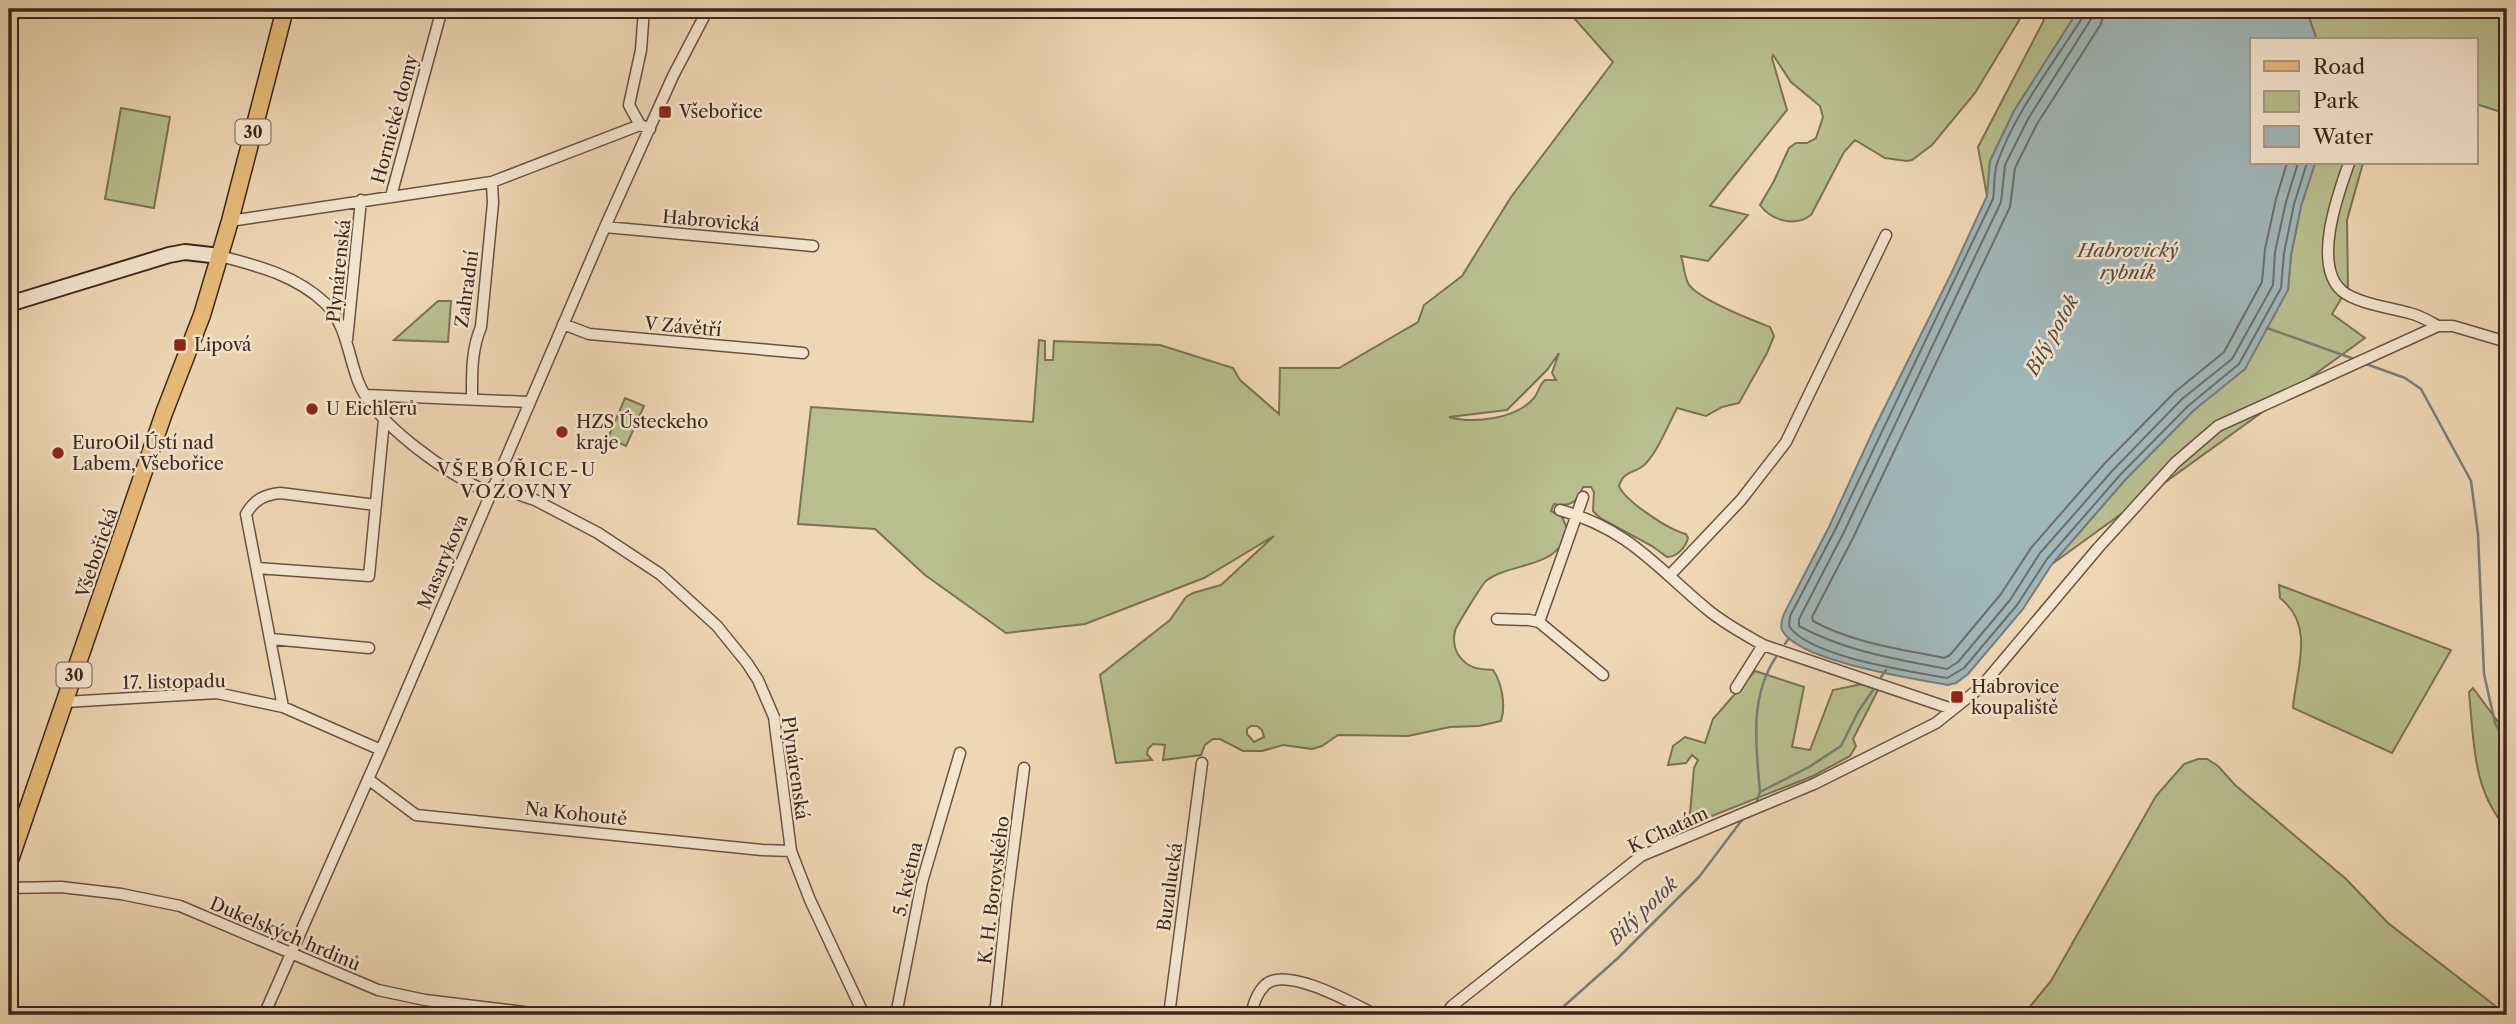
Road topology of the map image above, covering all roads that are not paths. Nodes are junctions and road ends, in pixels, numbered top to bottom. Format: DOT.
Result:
graph roads {
  1 [pos="285,9"];
  2 [pos="442,9"];
  3 [pos="644,9"];
  4 [pos="708,9"];
  5 [pos="645,127"];
  6 [pos="2350,164"];
  7 [pos="492,182"];
  8 [pos="391,196"];
  9 [pos="361,200"];
  10 [pos="230,221"];
  11 [pos="605,227"];
  12 [pos="1886,235"];
  13 [pos="813,246"];
  14 [pos="220,256"];
  15 [pos="10,298"];
  16 [pos="563,324"];
  17 [pos="2438,326"];
  18 [pos="2507,342"];
  19 [pos="347,344"];
  20 [pos="803,353"];
  21 [pos="365,395"];
  22 [pos="471,400"];
  23 [pos="529,402"];
  24 [pos="384,420"];
  25 [pos="491,489"];
  26 [pos="1583,498"];
  27 [pos="376,505"];
  28 [pos="1560,510"];
  29 [pos="1577,515"];
  30 [pos="257,568"];
  31 [pos="1670,575"];
  32 [pos="1497,619"];
  33 [pos="1539,622"];
  34 [pos="271,639"];
  35 [pos="1763,645"];
  36 [pos="369,648"];
  37 [pos="1603,675"];
  38 [pos="1736,688"];
  39 [pos="65,702"];
  40 [pos="283,707"];
  41 [pos="1952,709"];
  42 [pos="381,750"];
  43 [pos="961,753"];
  44 [pos="1202,763"];
  45 [pos="1024,768"];
  46 [pos="368,779"];
  47 [pos="791,850"];
  48 [pos="9,863"];
  49 [pos="9,888"];
  50 [pos="290,954"];
  51 [pos="1251,1014"];
  52 [pos="264,1015"];
  53 [pos="549,1015"];
  54 [pos="864,1015"];
  55 [pos="896,1015"];
  56 [pos="995,1015"];
  57 [pos="1169,1015"];
  58 [pos="1376,1015"];
  59 [pos="1445,1015"];
  1 -- 10 [label="main road, 30"];
  2 -- 8 [label="street, Hornické domy"];
  3 -- 5 [label="street"];
  4 -- 5 [label="street, Masarykova"];
  5 -- 7 [label="street"];
  5 -- 11 [label="street, Masarykova"];
  6 -- 17 [label="street"];
  7 -- 8 [label="street"];
  7 -- 22 [label="street, Zahradní"];
  8 -- 9 [label="street"];
  9 -- 10 [label="street"];
  9 -- 19 [label="street, Plynárenská"];
  10 -- 14 [label="main road, 30"];
  11 -- 13 [label="street, Habrovická"];
  11 -- 16 [label="street, Masarykova"];
  12 -- 31 [label="street"];
  14 -- 15 [label="street"];
  14 -- 19 [label="street, Plynárenská"];
  14 -- 39 [label="main road, Všebořická / 30"];
  16 -- 20 [label="street, V Závětří"];
  16 -- 23 [label="street, Masarykova"];
  17 -- 18 [label="street"];
  17 -- 41 [label="street, K Chatám"];
  19 -- 21 [label="street, Plynárenská"];
  21 -- 22 [label="street"];
  21 -- 24 [label="street, Plynárenská"];
  22 -- 23 [label="street"];
  23 -- 25 [label="street, Masarykova"];
  24 -- 25 [label="street, Plynárenská"];
  24 -- 27 [label="street"];
  25 -- 42 [label="street, Masarykova"];
  25 -- 47 [label="street, Plynárenská"];
  26 -- 29 [label="street"];
  27 -- 30 [label="street"];
  27 -- 30 [label="street"];
  28 -- 29 [label="street"];
  29 -- 31 [label="street"];
  29 -- 33 [label="street"];
  30 -- 34 [label="street"];
  31 -- 35 [label="street"];
  32 -- 33 [label="street"];
  33 -- 37 [label="street"];
  34 -- 36 [label="street"];
  34 -- 40 [label="street"];
  35 -- 38 [label="street"];
  35 -- 41 [label="street"];
  39 -- 40 [label="street, 17. listopadu"];
  39 -- 48 [label="main road, Všebořická / 30"];
  40 -- 42 [label="street, 17. listopadu"];
  41 -- 59 [label="street, K Chatám"];
  42 -- 46 [label="street, Masarykova"];
  43 -- 55 [label="street, 5. května"];
  44 -- 57 [label="street, Buzulucká"];
  45 -- 56 [label="street, K. H. Borovského"];
  46 -- 47 [label="street, Na Kohoutě"];
  46 -- 50 [label="street, Masarykova"];
  47 -- 54 [label="street, Plynárenská"];
  49 -- 50 [label="street, Dukelských hrdinů"];
  50 -- 52 [label="street, Masarykova"];
  50 -- 53 [label="street, Dukelských hrdinů"];
  51 -- 58 [label="street"];
}
